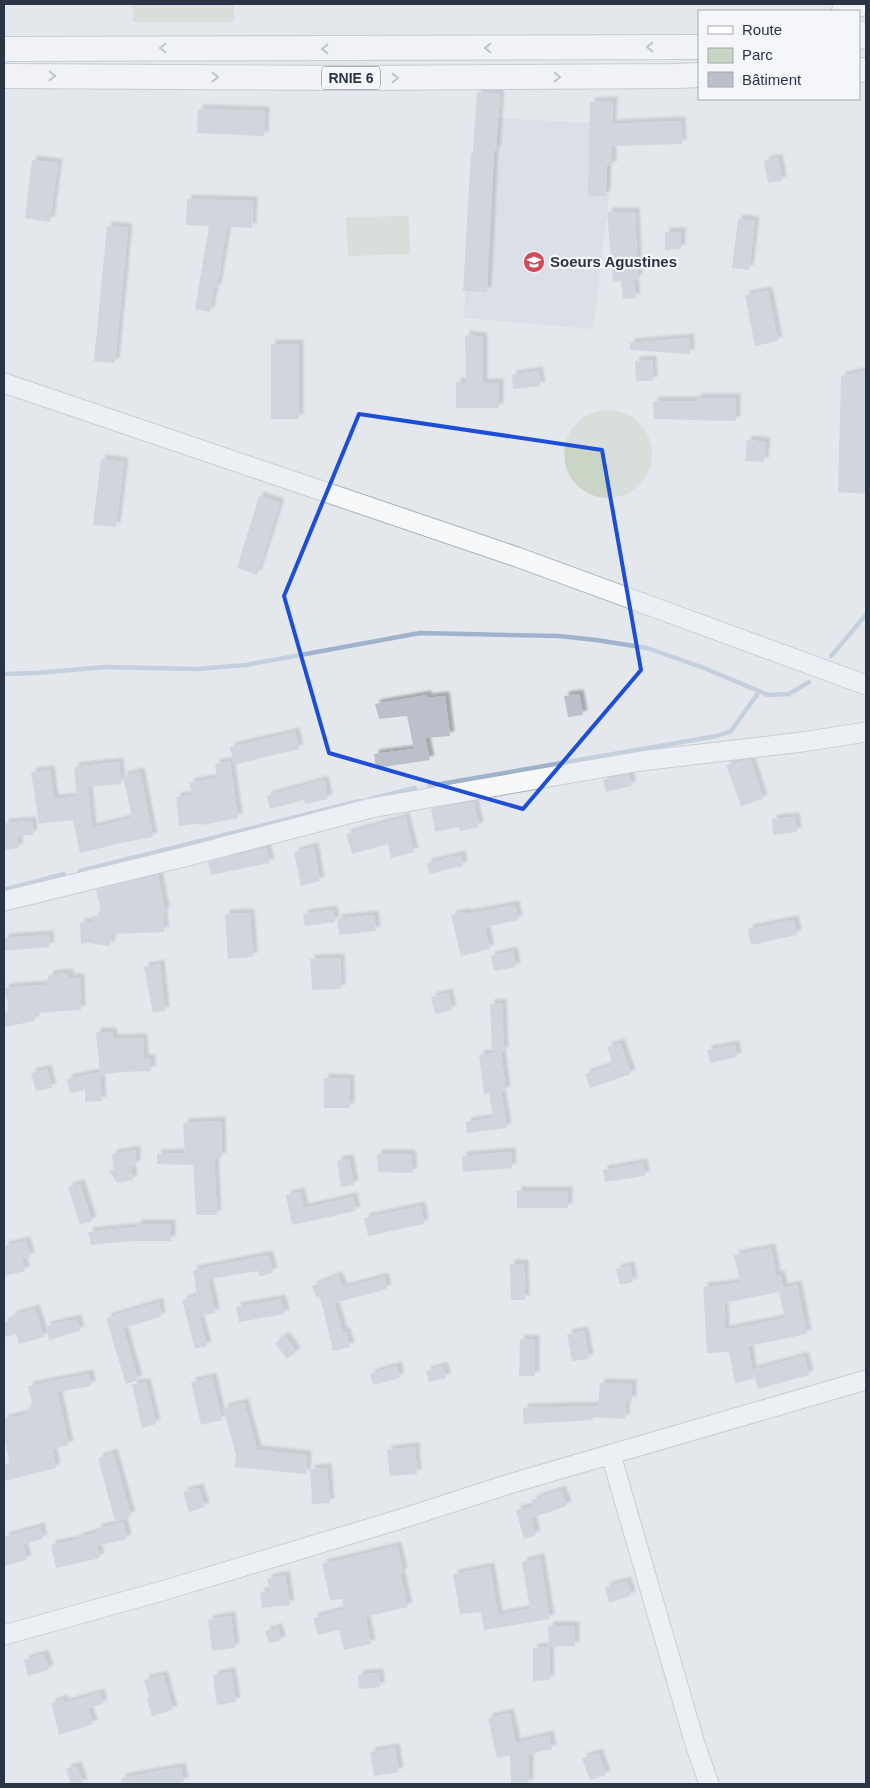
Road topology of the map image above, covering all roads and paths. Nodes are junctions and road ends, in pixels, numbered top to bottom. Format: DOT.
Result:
graph roads {
  1 [pos="860,4"];
  2 [pos="846,10"];
  3 [pos="698,46"];
  4 [pos="4,49"];
  5 [pos="698,75"];
  6 [pos="4,76"];
  7 [pos="4,383"];
  8 [pos="866,685"];
  9 [pos="866,732"];
  10 [pos="4,901"];
  11 [pos="866,1380"];
  12 [pos="611,1455"];
  13 [pos="4,1635"];
  14 [pos="709,1784"];
  1 -- 2 [label="main road"];
  3 -- 4 [label="main road, RNIE 6, one-way"];
  6 -- 5 [label="main road, RNIE 6, one-way"];
  7 -- 8 [label="street"];
  9 -- 10 [label="street"];
  11 -- 12 [label="street"];
  12 -- 13 [label="street"];
  12 -- 14 [label="street"];
}
